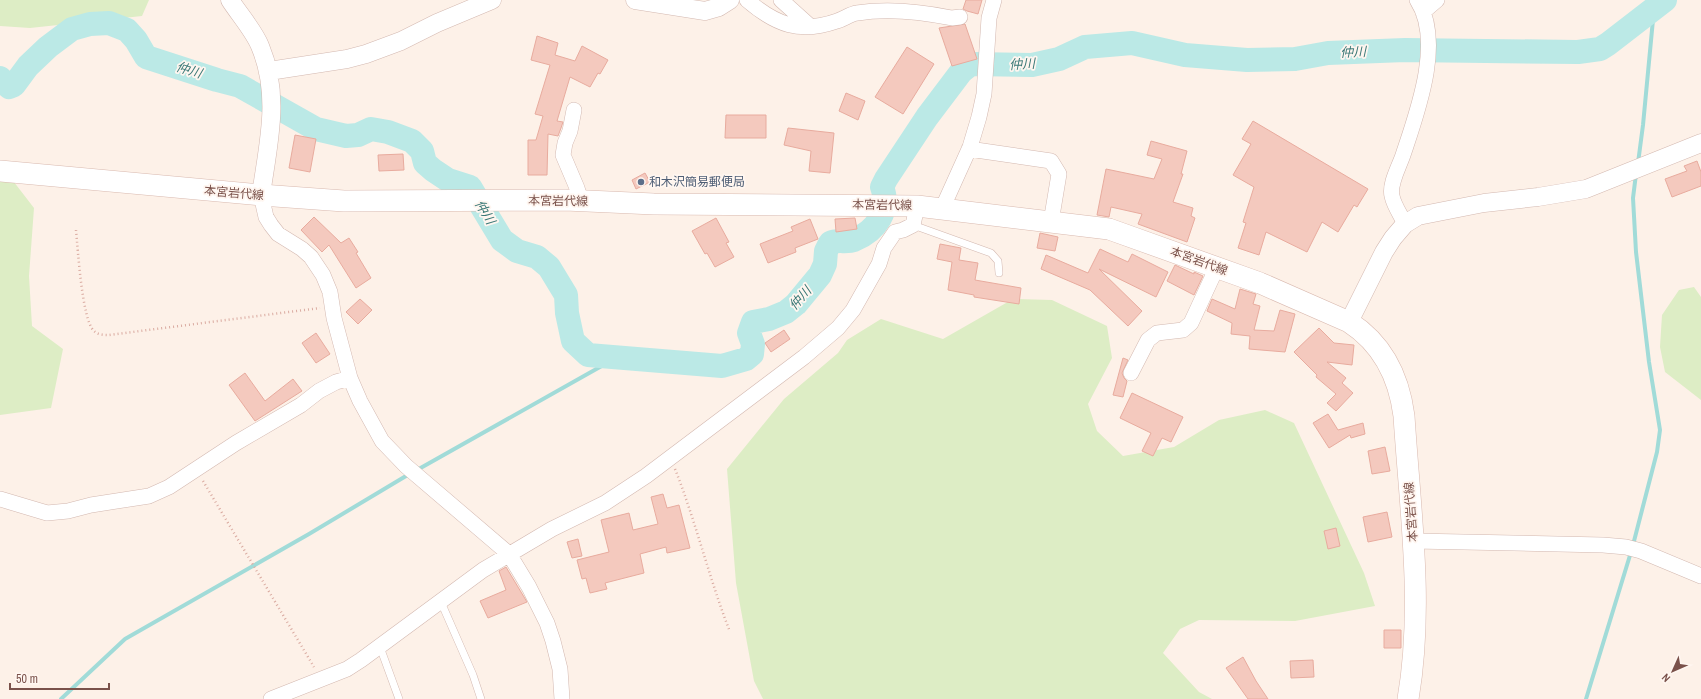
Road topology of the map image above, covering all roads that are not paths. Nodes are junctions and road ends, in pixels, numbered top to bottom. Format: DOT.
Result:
graph roads {
  1 [pos="230,0"];
  2 [pos="492,0"];
  3 [pos="635,0"];
  4 [pos="730,0"];
  5 [pos="747,0"];
  6 [pos="781,0"];
  7 [pos="994,0"];
  8 [pos="1437,0"];
  9 [pos="1420,6"];
  10 [pos="960,17"];
  11 [pos="811,27"];
  12 [pos="269,71"];
  13 [pos="574,110"];
  14 [pos="1701,143"];
  15 [pos="969,149"];
  16 [pos="0,171"];
  17 [pos="261,195"];
  18 [pos="581,201"];
  19 [pos="942,209"];
  20 [pos="915,215"];
  21 [pos="1051,222"];
  22 [pos="1405,224"];
  23 [pos="1217,267"];
  24 [pos="999,273"];
  25 [pos="1349,322"];
  26 [pos="1131,373"];
  27 [pos="350,378"];
  28 [pos="0,499"];
  29 [pos="1414,541"];
  30 [pos="509,554"];
  31 [pos="1701,576"];
  32 [pos="441,602"];
  33 [pos="380,647"];
  34 [pos="271,699"];
  35 [pos="399,699"];
  36 [pos="481,699"];
  37 [pos="562,699"];
  38 [pos="1408,699"];
  1 -- 12 [label="street"];
  2 -- 12 [label="street"];
  3 -- 4 [label="street"];
  5 -- 11 [label="street"];
  6 -- 11 [label="street"];
  7 -- 15 [label="street"];
  8 -- 9 [label="street"];
  9 -- 22 [label="street"];
  10 -- 11 [label="street"];
  12 -- 17 [label="street"];
  13 -- 18 [label="street"];
  14 -- 22 [label="street"];
  15 -- 19 [label="street"];
  15 -- 21 [label="street"];
  16 -- 17 [label="main road, 本宮岩代線"];
  17 -- 18 [label="main road, 本宮岩代線"];
  17 -- 27 [label="street"];
  18 -- 20 [label="main road, 本宮岩代線"];
  19 -- 20 [label="main road, 本宮岩代線"];
  19 -- 21 [label="main road, 本宮岩代線"];
  20 -- 24 [label="lane"];
  20 -- 30 [label="street"];
  21 -- 23 [label="main road, 本宮岩代線"];
  22 -- 25 [label="street"];
  23 -- 25 [label="main road, 本宮岩代線"];
  23 -- 26 [label="street"];
  25 -- 29 [label="main road, 本宮岩代線"];
  27 -- 28 [label="street"];
  27 -- 30 [label="street"];
  29 -- 31 [label="street"];
  29 -- 38 [label="main road, 本宮岩代線"];
  30 -- 32 [label="street"];
  30 -- 37 [label="street"];
  32 -- 33 [label="street"];
  32 -- 36 [label="lane"];
  33 -- 34 [label="street"];
  33 -- 35 [label="lane"];
}
